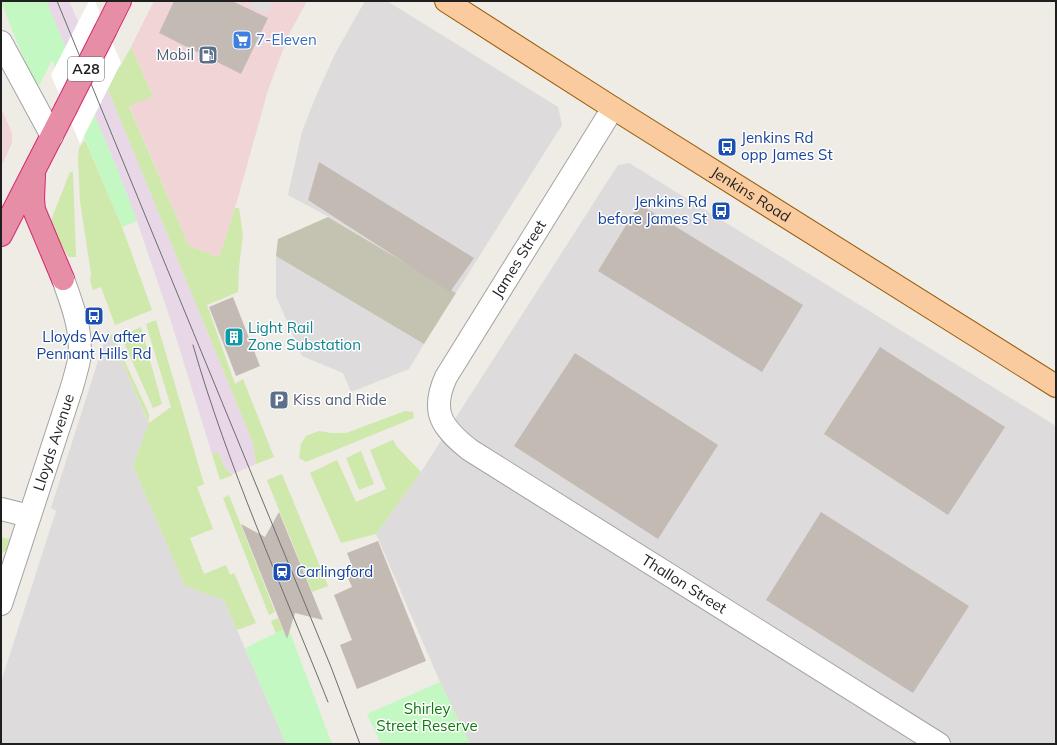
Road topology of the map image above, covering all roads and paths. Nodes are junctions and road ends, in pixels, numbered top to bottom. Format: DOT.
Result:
graph roads {
  1 [pos="120,1"];
  2 [pos="446,1"];
  3 [pos="1,42"];
  4 [pos="613,108"];
  5 [pos="52,136"];
  6 [pos="35,169"];
  7 [pos="1,236"];
  8 [pos="63,279"];
  9 [pos="1056,386"];
  10 [pos="439,415"];
  11 [pos="1,509"];
  12 [pos="29,516"];
  13 [pos="1,604"];
  14 [pos="939,744"];
  1 -- 5 [label="highway, A28, bridge"];
  2 -- 4 [label="main road, Jenkins Road"];
  3 -- 5 [label="street"];
  4 -- 9 [label="main road, Jenkins Road"];
  4 -- 10 [label="street, James Street"];
  5 -- 6 [label="highway, A28"];
  6 -- 7 [label="highway, A28"];
  6 -- 8 [label="highway"];
  8 -- 12 [label="street, Lloyds Avenue"];
  10 -- 14 [label="street, Thallon Street"];
  11 -- 12 [label="street"];
  12 -- 13 [label="street, Lloyds Avenue"];
}
